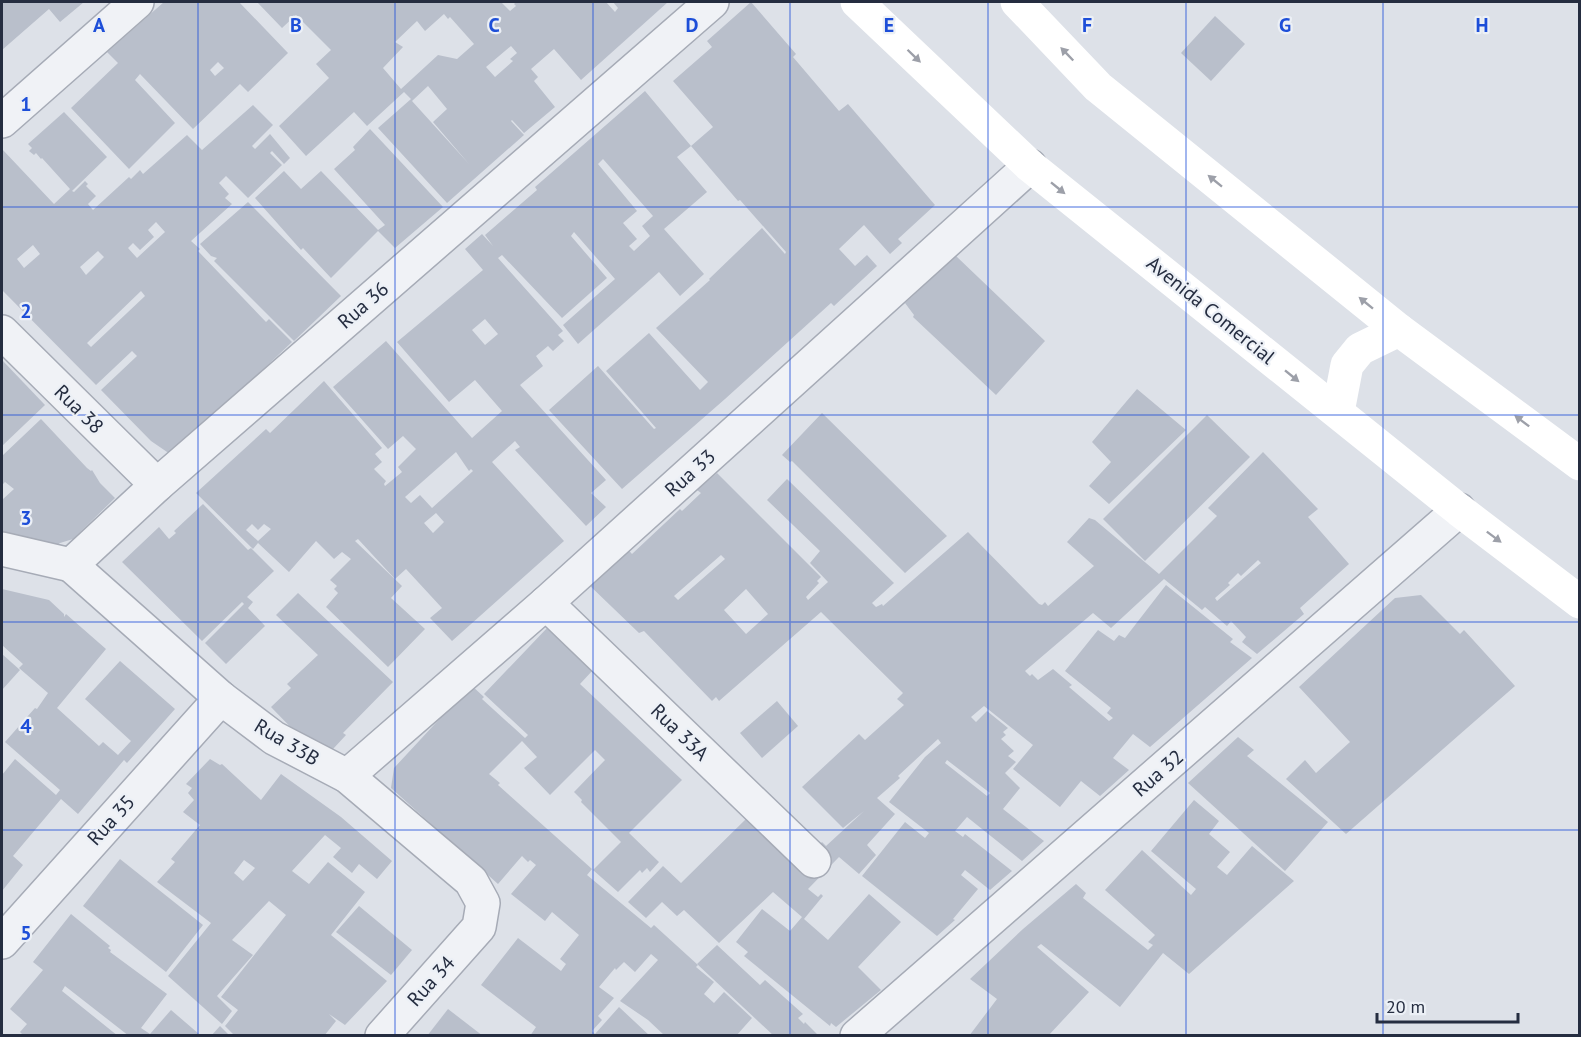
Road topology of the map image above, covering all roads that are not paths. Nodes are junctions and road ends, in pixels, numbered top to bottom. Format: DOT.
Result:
graph roads {
  1 [pos="137,2"];
  2 [pos="712,2"];
  3 [pos="857,2"];
  4 [pos="1017,2"];
  5 [pos="2,121"];
  6 [pos="1030,166"];
  7 [pos="1399,330"];
  8 [pos="2,332"];
  9 [pos="1338,412"];
  10 [pos="1576,455"];
  11 [pos="157,485"];
  12 [pos="1459,510"];
  13 [pos="2,549"];
  14 [pos="71,565"];
  15 [pos="1580,602"];
  16 [pos="546,603"];
  17 [pos="221,698"];
  18 [pos="347,776"];
  19 [pos="814,861"];
  20 [pos="479,927"];
  21 [pos="2,942"];
  22 [pos="382,1035"];
  23 [pos="857,1035"];
  1 -- 5 [label="street"];
  2 -- 11 [label="street, Rua 36"];
  3 -- 6 [label="street, Avenida Comercial, one-way"];
  7 -- 4 [label="street, one-way"];
  6 -- 9 [label="street, Avenida Comercial, one-way"];
  6 -- 16 [label="street, Rua 33"];
  7 -- 9 [label="street"];
  10 -- 7 [label="street, one-way"];
  8 -- 11 [label="street, Rua 38"];
  9 -- 12 [label="street, Avenida Comercial"];
  11 -- 14 [label="street, Rua 36"];
  12 -- 15 [label="street, Avenida Comercial, one-way"];
  12 -- 23 [label="street, Rua 32"];
  13 -- 14 [label="street"];
  14 -- 17 [label="street, Rua 33B"];
  16 -- 18 [label="street, Rua 33"];
  16 -- 19 [label="street, Rua 33A"];
  17 -- 18 [label="street, Rua 33B"];
  17 -- 21 [label="street, Rua 35"];
  18 -- 20 [label="street, Rua 33B"];
  20 -- 22 [label="street, Rua 34"];
}
